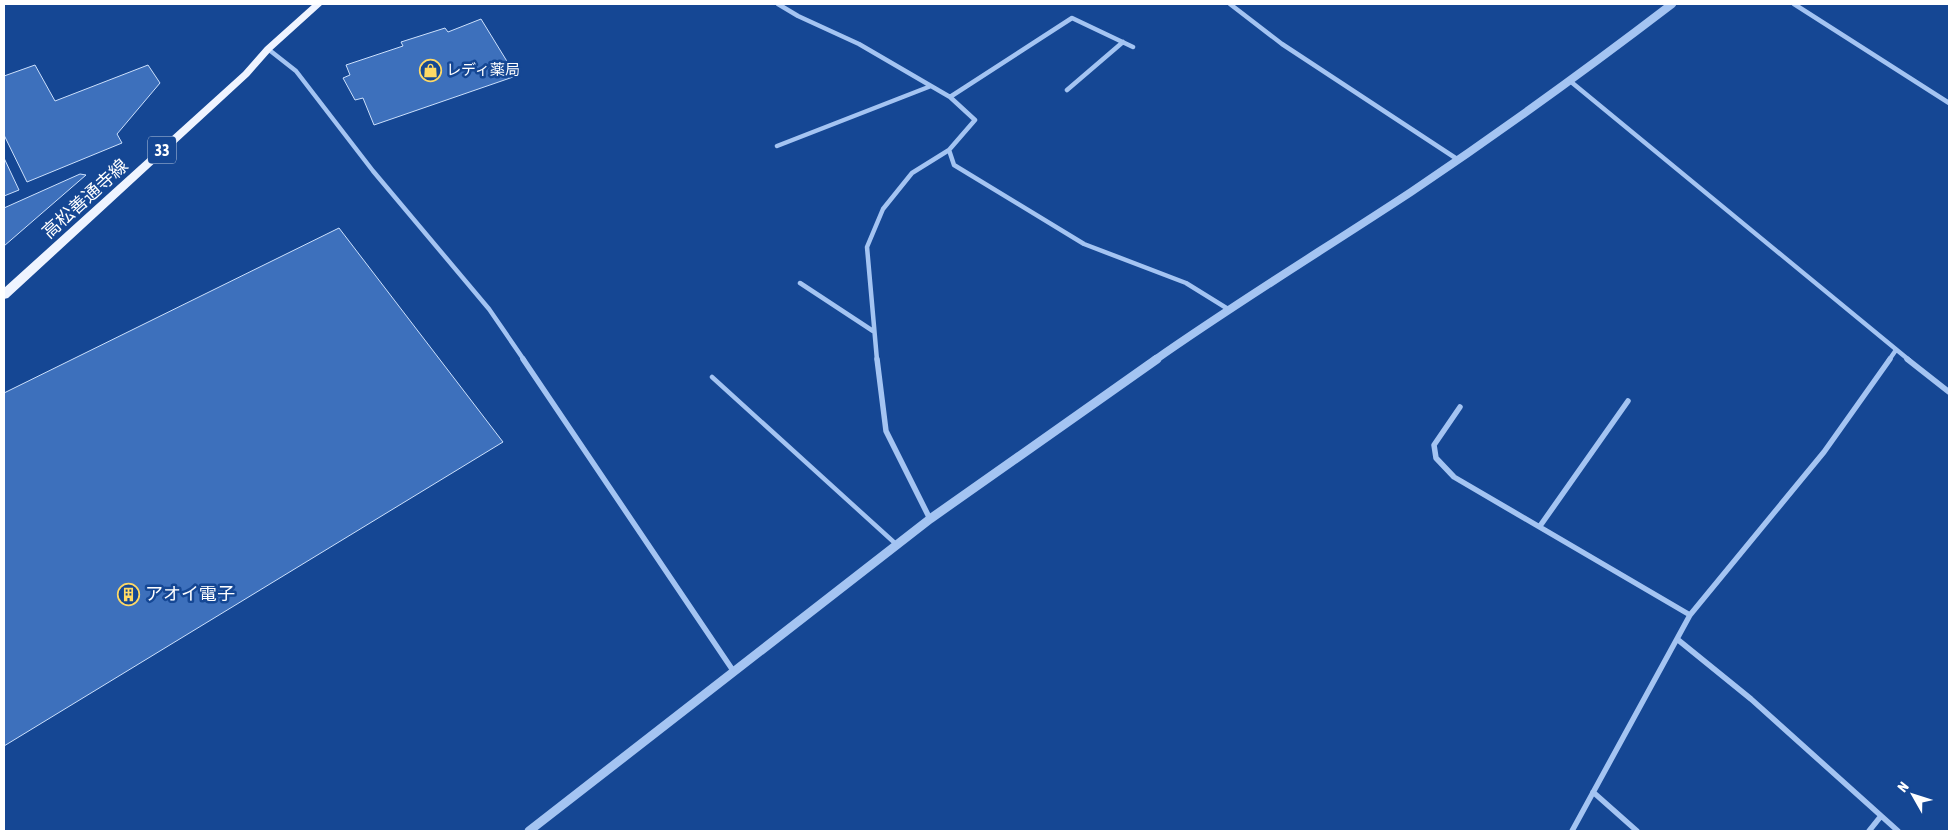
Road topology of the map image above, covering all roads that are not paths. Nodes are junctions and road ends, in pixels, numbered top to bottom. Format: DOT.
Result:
graph roads {
  1 [pos="318,4"];
  2 [pos="778,4"];
  3 [pos="1230,4"];
  4 [pos="1672,4"];
  5 [pos="1794,4"];
  6 [pos="1123,42"];
  7 [pos="1133,47"];
  8 [pos="268,49"];
  9 [pos="1570,81"];
  10 [pos="931,86"];
  11 [pos="1067,90"];
  12 [pos="950,97"];
  13 [pos="1949,103"];
  14 [pos="777,146"];
  15 [pos="949,150"];
  16 [pos="1458,159"];
  17 [pos="800,283"];
  18 [pos="4,295"];
  19 [pos="1228,309"];
  20 [pos="873,331"];
  21 [pos="1896,350"];
  22 [pos="712,377"];
  23 [pos="1949,392"];
  24 [pos="1628,401"];
  25 [pos="1460,407"];
  26 [pos="930,519"];
  27 [pos="1540,526"];
  28 [pos="897,545"];
  29 [pos="1690,615"];
  30 [pos="1677,639"];
  31 [pos="734,672"];
  32 [pos="1593,792"];
  33 [pos="1881,816"];
  34 [pos="529,831"];
  35 [pos="1572,831"];
  36 [pos="1636,831"];
  37 [pos="1870,831"];
  38 [pos="1898,831"];
  1 -- 8 [label="main road, 高松善通寺線 / 33"];
  2 -- 10 [label="street"];
  3 -- 16 [label="street"];
  4 -- 9 [label="street"];
  5 -- 13 [label="street"];
  6 -- 7 [label="street"];
  6 -- 11 [label="street"];
  6 -- 12 [label="street"];
  8 -- 18 [label="main road, 高松善通寺線 / 33"];
  8 -- 31 [label="street"];
  9 -- 16 [label="street"];
  9 -- 21 [label="street"];
  10 -- 12 [label="street"];
  10 -- 14 [label="street"];
  12 -- 15 [label="street"];
  15 -- 19 [label="street"];
  15 -- 20 [label="street"];
  16 -- 19 [label="street"];
  17 -- 20 [label="street"];
  19 -- 26 [label="street"];
  20 -- 26 [label="street"];
  21 -- 23 [label="street"];
  21 -- 29 [label="street"];
  22 -- 28 [label="lane"];
  24 -- 27 [label="street"];
  25 -- 27 [label="street"];
  26 -- 28 [label="street"];
  27 -- 29 [label="street"];
  28 -- 31 [label="street"];
  29 -- 30 [label="street"];
  30 -- 32 [label="street"];
  30 -- 33 [label="street"];
  31 -- 34 [label="street"];
  32 -- 35 [label="street"];
  32 -- 36 [label="street"];
  33 -- 37 [label="street"];
  33 -- 38 [label="street"];
}
